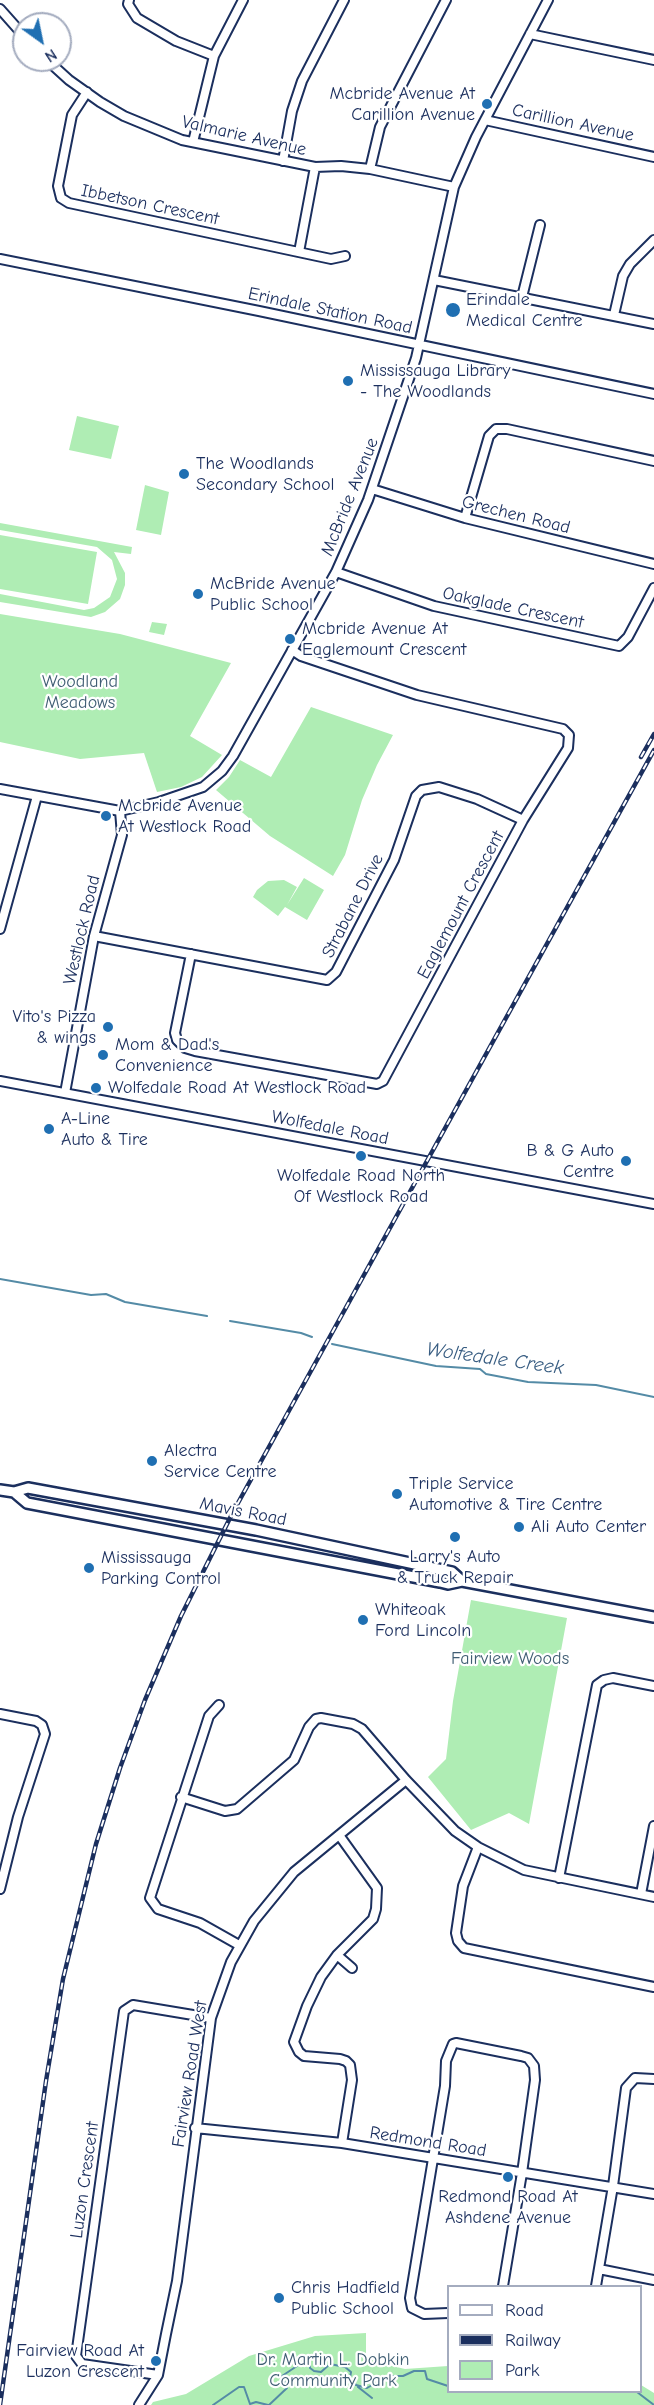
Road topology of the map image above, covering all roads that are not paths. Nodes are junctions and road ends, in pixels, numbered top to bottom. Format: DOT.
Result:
graph roads {
  1 [pos="129,0"];
  2 [pos="243,0"];
  3 [pos="344,0"];
  4 [pos="446,0"];
  5 [pos="548,0"];
  6 [pos="0,9"];
  7 [pos="12,22"];
  8 [pos="530,34"];
  9 [pos="214,56"];
  10 [pos="654,60"];
  11 [pos="60,72"];
  12 [pos="87,92"];
  13 [pos="485,120"];
  14 [pos="193,142"];
  15 [pos="654,157"];
  16 [pos="283,161"];
  17 [pos="315,167"];
  18 [pos="370,169"];
  19 [pos="454,187"];
  20 [pos="540,225"];
  21 [pos="654,240"];
  22 [pos="299,252"];
  23 [pos="345,256"];
  24 [pos="0,259"];
  25 [pos="434,280"];
  26 [pos="522,297"];
  27 [pos="614,315"];
  28 [pos="654,324"];
  29 [pos="419,345"];
  30 [pos="654,394"];
  31 [pos="654,460"];
  32 [pos="372,489"];
  33 [pos="465,518"];
  34 [pos="654,564"];
  35 [pos="336,572"];
  36 [pos="654,588"];
  37 [pos="292,650"];
  38 [pos="0,789"];
  39 [pos="37,796"];
  40 [pos="120,811"];
  41 [pos="523,820"];
  42 [pos="0,929"];
  43 [pos="94,936"];
  44 [pos="191,954"];
  45 [pos="0,1081"];
  46 [pos="64,1093"];
  47 [pos="654,1204"];
  48 [pos="0,1490"];
  49 [pos="14,1492"];
  50 [pos="462,1581"];
  51 [pos="654,1617"];
  52 [pos="654,1686"];
  53 [pos="219,1705"];
  54 [pos="0,1714"];
  55 [pos="406,1780"];
  56 [pos="181,1797"];
  57 [pos="654,1826"];
  58 [pos="339,1835"];
  59 [pos="478,1848"];
  60 [pos="559,1878"];
  61 [pos="0,1889"];
  62 [pos="641,1894"];
  63 [pos="654,1897"];
  64 [pos="239,1945"];
  65 [pos="337,1955"];
  66 [pos="352,1968"];
  67 [pos="654,1987"];
  68 [pos="211,2018"];
  69 [pos="654,2079"];
  70 [pos="195,2128"];
  71 [pos="342,2143"];
  72 [pos="434,2157"];
  73 [pos="522,2173"];
  74 [pos="614,2186"];
  75 [pos="654,2194"];
  76 [pos="599,2269"];
  77 [pos="654,2280"];
  78 [pos="503,2285"];
  79 [pos="596,2285"];
  80 [pos="447,2313"];
  81 [pos="158,2375"];
  82 [pos="139,2405"];
  1 -- 9 [label="street"];
  2 -- 9 [label="street"];
  3 -- 16 [label="street"];
  4 -- 18 [label="street"];
  5 -- 8 [label="street, McBride Avenue"];
  6 -- 7 [label="street"];
  8 -- 10 [label="street"];
  8 -- 13 [label="street, McBride Avenue"];
  9 -- 14 [label="street"];
  11 -- 12 [label="street, Valmarie Avenue"];
  12 -- 14 [label="street, Valmarie Avenue"];
  12 -- 22 [label="street, Ibbetson Crescent"];
  13 -- 15 [label="street, Carillion Avenue"];
  13 -- 19 [label="street, McBride Avenue"];
  14 -- 16 [label="street, Valmarie Avenue"];
  16 -- 17 [label="street, Valmarie Avenue"];
  17 -- 18 [label="street, Valmarie Avenue"];
  17 -- 22 [label="street"];
  18 -- 19 [label="street, Valmarie Avenue"];
  19 -- 25 [label="street, McBride Avenue"];
  20 -- 26 [label="street"];
  21 -- 27 [label="street"];
  22 -- 23 [label="street, Ibbetson Crescent"];
  24 -- 29 [label="street, Erindale Station Road"];
  25 -- 26 [label="street"];
  25 -- 29 [label="street, McBride Avenue"];
  26 -- 27 [label="street"];
  27 -- 28 [label="street"];
  29 -- 30 [label="street, Erindale Station Road"];
  29 -- 32 [label="street, McBride Avenue"];
  31 -- 33 [label="street"];
  32 -- 33 [label="street, Grechen Road"];
  32 -- 35 [label="street, McBride Avenue"];
  33 -- 34 [label="street, Grechen Road"];
  35 -- 36 [label="street, Oakglade Crescent"];
  35 -- 37 [label="street, McBride Avenue"];
  37 -- 40 [label="street, McBride Avenue"];
  37 -- 41 [label="street, Eaglemount Crescent"];
  38 -- 39 [label="street, McBride Avenue"];
  39 -- 40 [label="street, McBride Avenue"];
  39 -- 42 [label="street"];
  40 -- 43 [label="street, Westlock Road"];
  41 -- 44 [label="street, Strabane Drive"];
  41 -- 44 [label="street, Eaglemount Crescent"];
  43 -- 44 [label="street, Strabane Drive"];
  43 -- 46 [label="street, Westlock Road"];
  45 -- 46 [label="street, Wolfedale Road"];
  46 -- 47 [label="street, Wolfedale Road"];
  48 -- 49 [label="main road, Mavis Road"];
  49 -- 50 [label="main road, Mavis Road"];
  49 -- 50 [label="main road, Mavis Road"];
  50 -- 51 [label="main road, Mavis Road"];
  52 -- 60 [label="street"];
  53 -- 56 [label="street"];
  54 -- 61 [label="street"];
  55 -- 56 [label="street"];
  55 -- 58 [label="street, Fairview Road West"];
  55 -- 59 [label="street"];
  56 -- 64 [label="street"];
  57 -- 62 [label="street"];
  58 -- 64 [label="street, Fairview Road West"];
  58 -- 65 [label="street"];
  59 -- 60 [label="street"];
  59 -- 67 [label="street"];
  60 -- 62 [label="street"];
  62 -- 63 [label="street"];
  64 -- 68 [label="street, Fairview Road West"];
  65 -- 66 [label="street"];
  65 -- 71 [label="street"];
  68 -- 70 [label="street, Fairview Road West"];
  68 -- 81 [label="street, Luzon Crescent"];
  69 -- 74 [label="street"];
  70 -- 71 [label="street, Redmond Road"];
  70 -- 81 [label="street, Fairview Road West"];
  71 -- 72 [label="street, Redmond Road"];
  72 -- 73 [label="street, Redmond Road"];
  72 -- 73 [label="street"];
  72 -- 80 [label="street"];
  73 -- 74 [label="street, Redmond Road"];
  73 -- 78 [label="street"];
  74 -- 75 [label="street, Redmond Road"];
  74 -- 76 [label="street"];
  76 -- 77 [label="street"];
  76 -- 79 [label="street"];
  81 -- 82 [label="street, Fairview Road West"];
}
